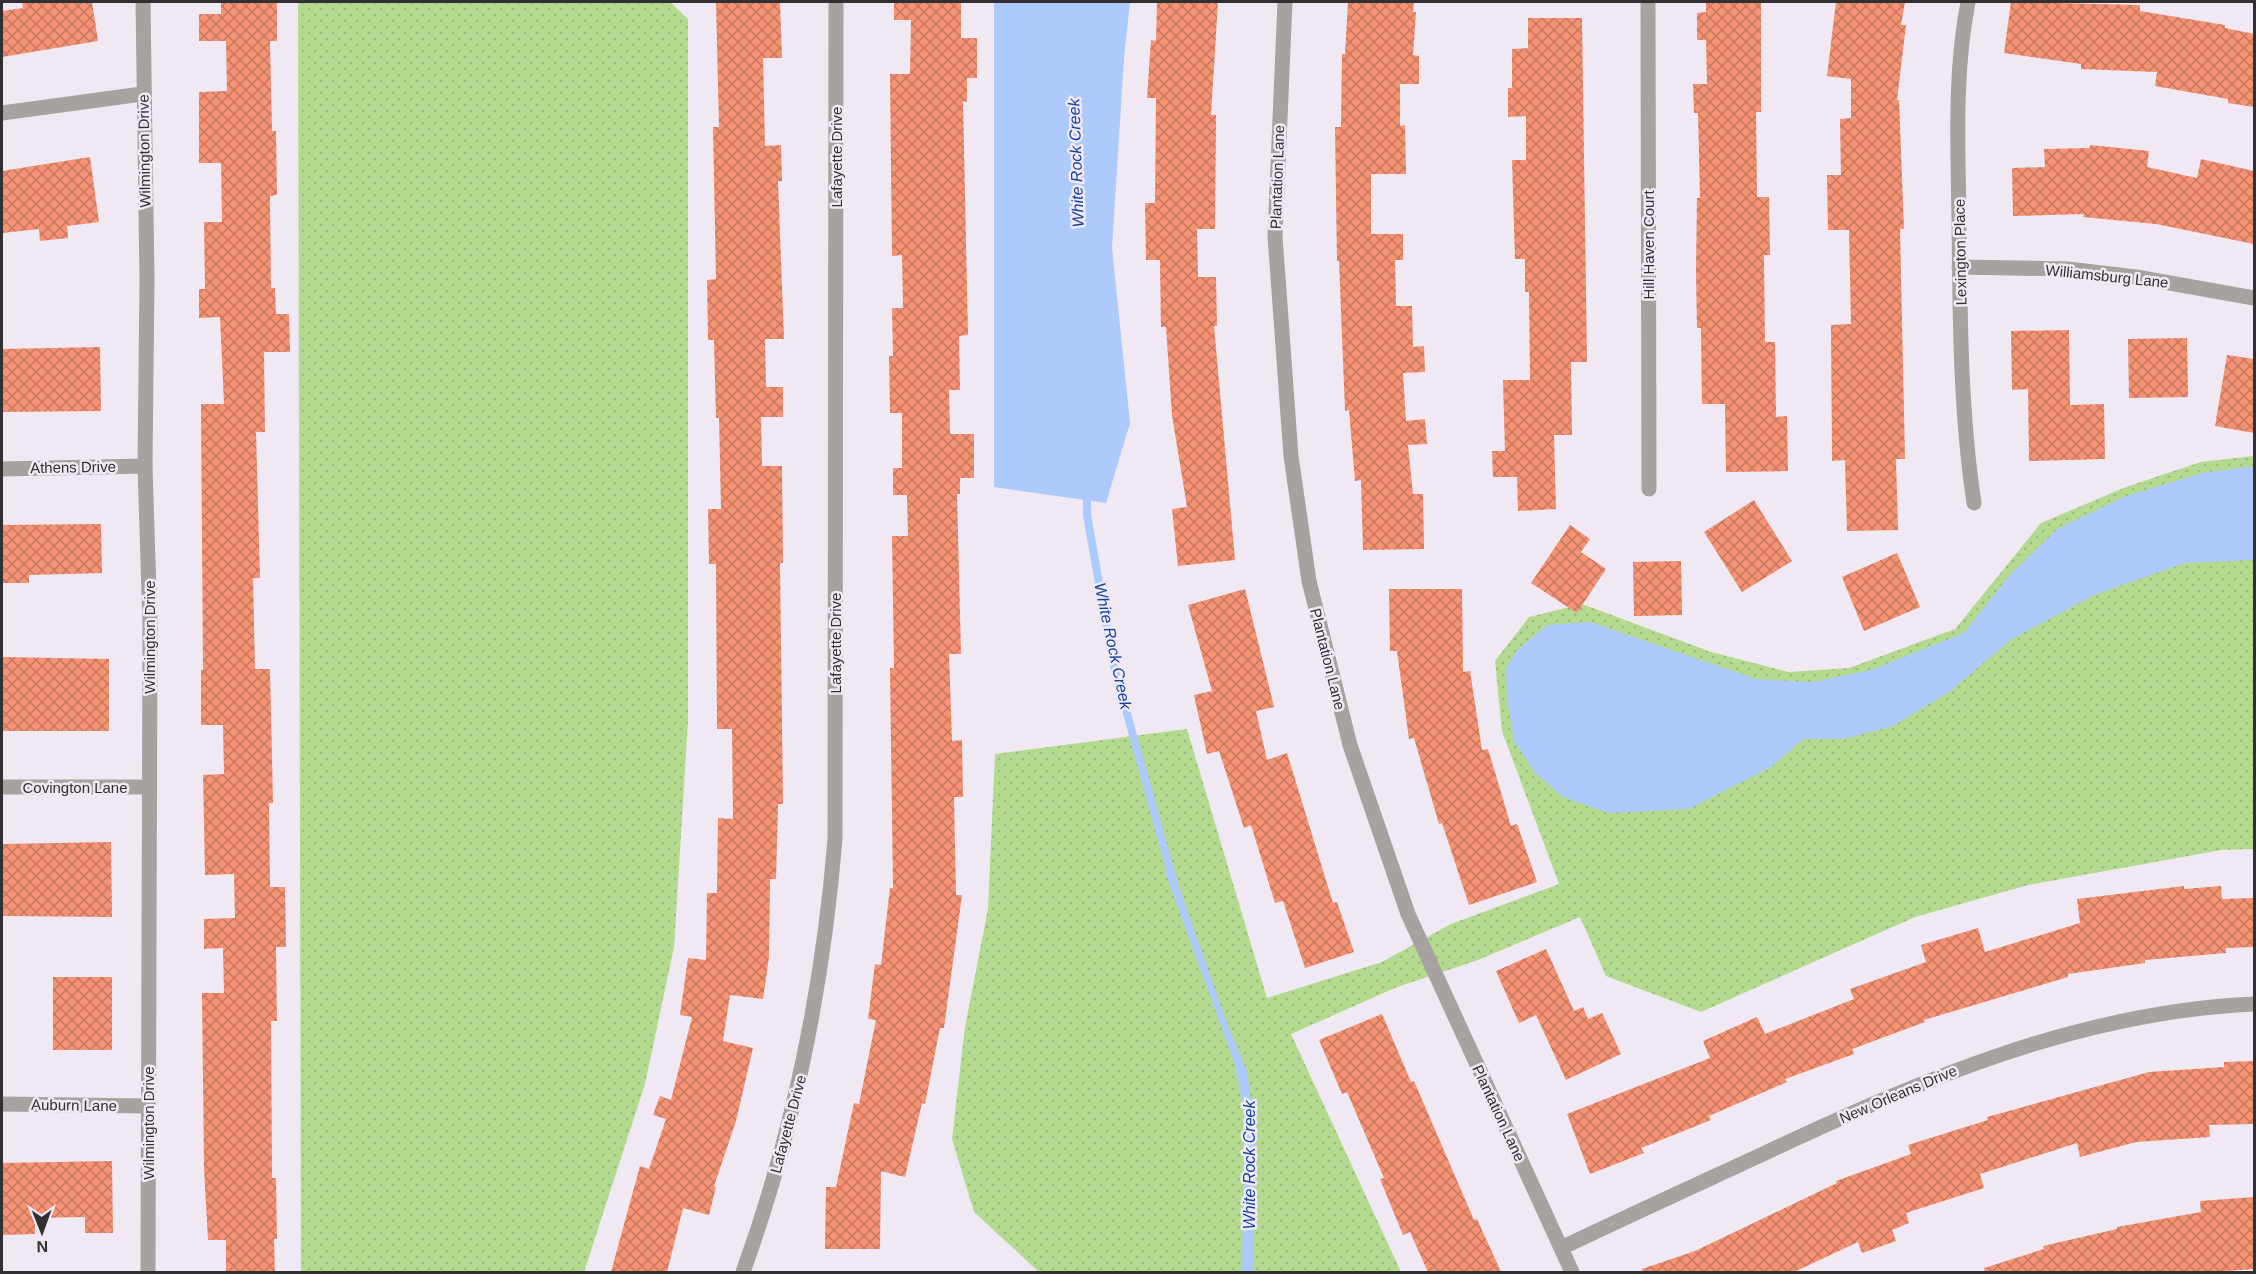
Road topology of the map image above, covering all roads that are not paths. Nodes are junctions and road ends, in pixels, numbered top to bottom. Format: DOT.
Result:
graph roads {
  1 [pos="143,2"];
  2 [pos="836,2"];
  3 [pos="1285,2"];
  4 [pos="1648,2"];
  5 [pos="1968,2"];
  6 [pos="142,94"];
  7 [pos="2,113"];
  8 [pos="1959,267"];
  9 [pos="2254,298"];
  10 [pos="145,466"];
  11 [pos="2,468"];
  12 [pos="1649,489"];
  13 [pos="1974,503"];
  14 [pos="148,787"];
  15 [pos="2,788"];
  16 [pos="2254,1004"];
  17 [pos="2,1104"];
  18 [pos="147,1106"];
  19 [pos="1561,1248"];
  20 [pos="747,1271"];
  21 [pos="148,1272"];
  22 [pos="1572,1272"];
  1 -- 6 [label="street, Wilmington Drive"];
  2 -- 20 [label="street, Lafayette Drive"];
  3 -- 19 [label="street, Plantation Lane"];
  4 -- 12 [label="street, Hill Haven Court"];
  5 -- 8 [label="street, Lexington Place"];
  6 -- 7 [label="street"];
  6 -- 10 [label="street, Wilmington Drive"];
  8 -- 9 [label="street, Williamsburg Lane"];
  8 -- 13 [label="street, Lexington Place"];
  10 -- 11 [label="street, Athens Drive"];
  10 -- 14 [label="street, Wilmington Drive"];
  14 -- 15 [label="street, Covington Lane"];
  14 -- 18 [label="street, Wilmington Drive"];
  16 -- 19 [label="street, New Orleans Drive"];
  17 -- 18 [label="street, Auburn Lane"];
  18 -- 21 [label="street, Wilmington Drive"];
  19 -- 22 [label="street, Plantation Lane"];
}
